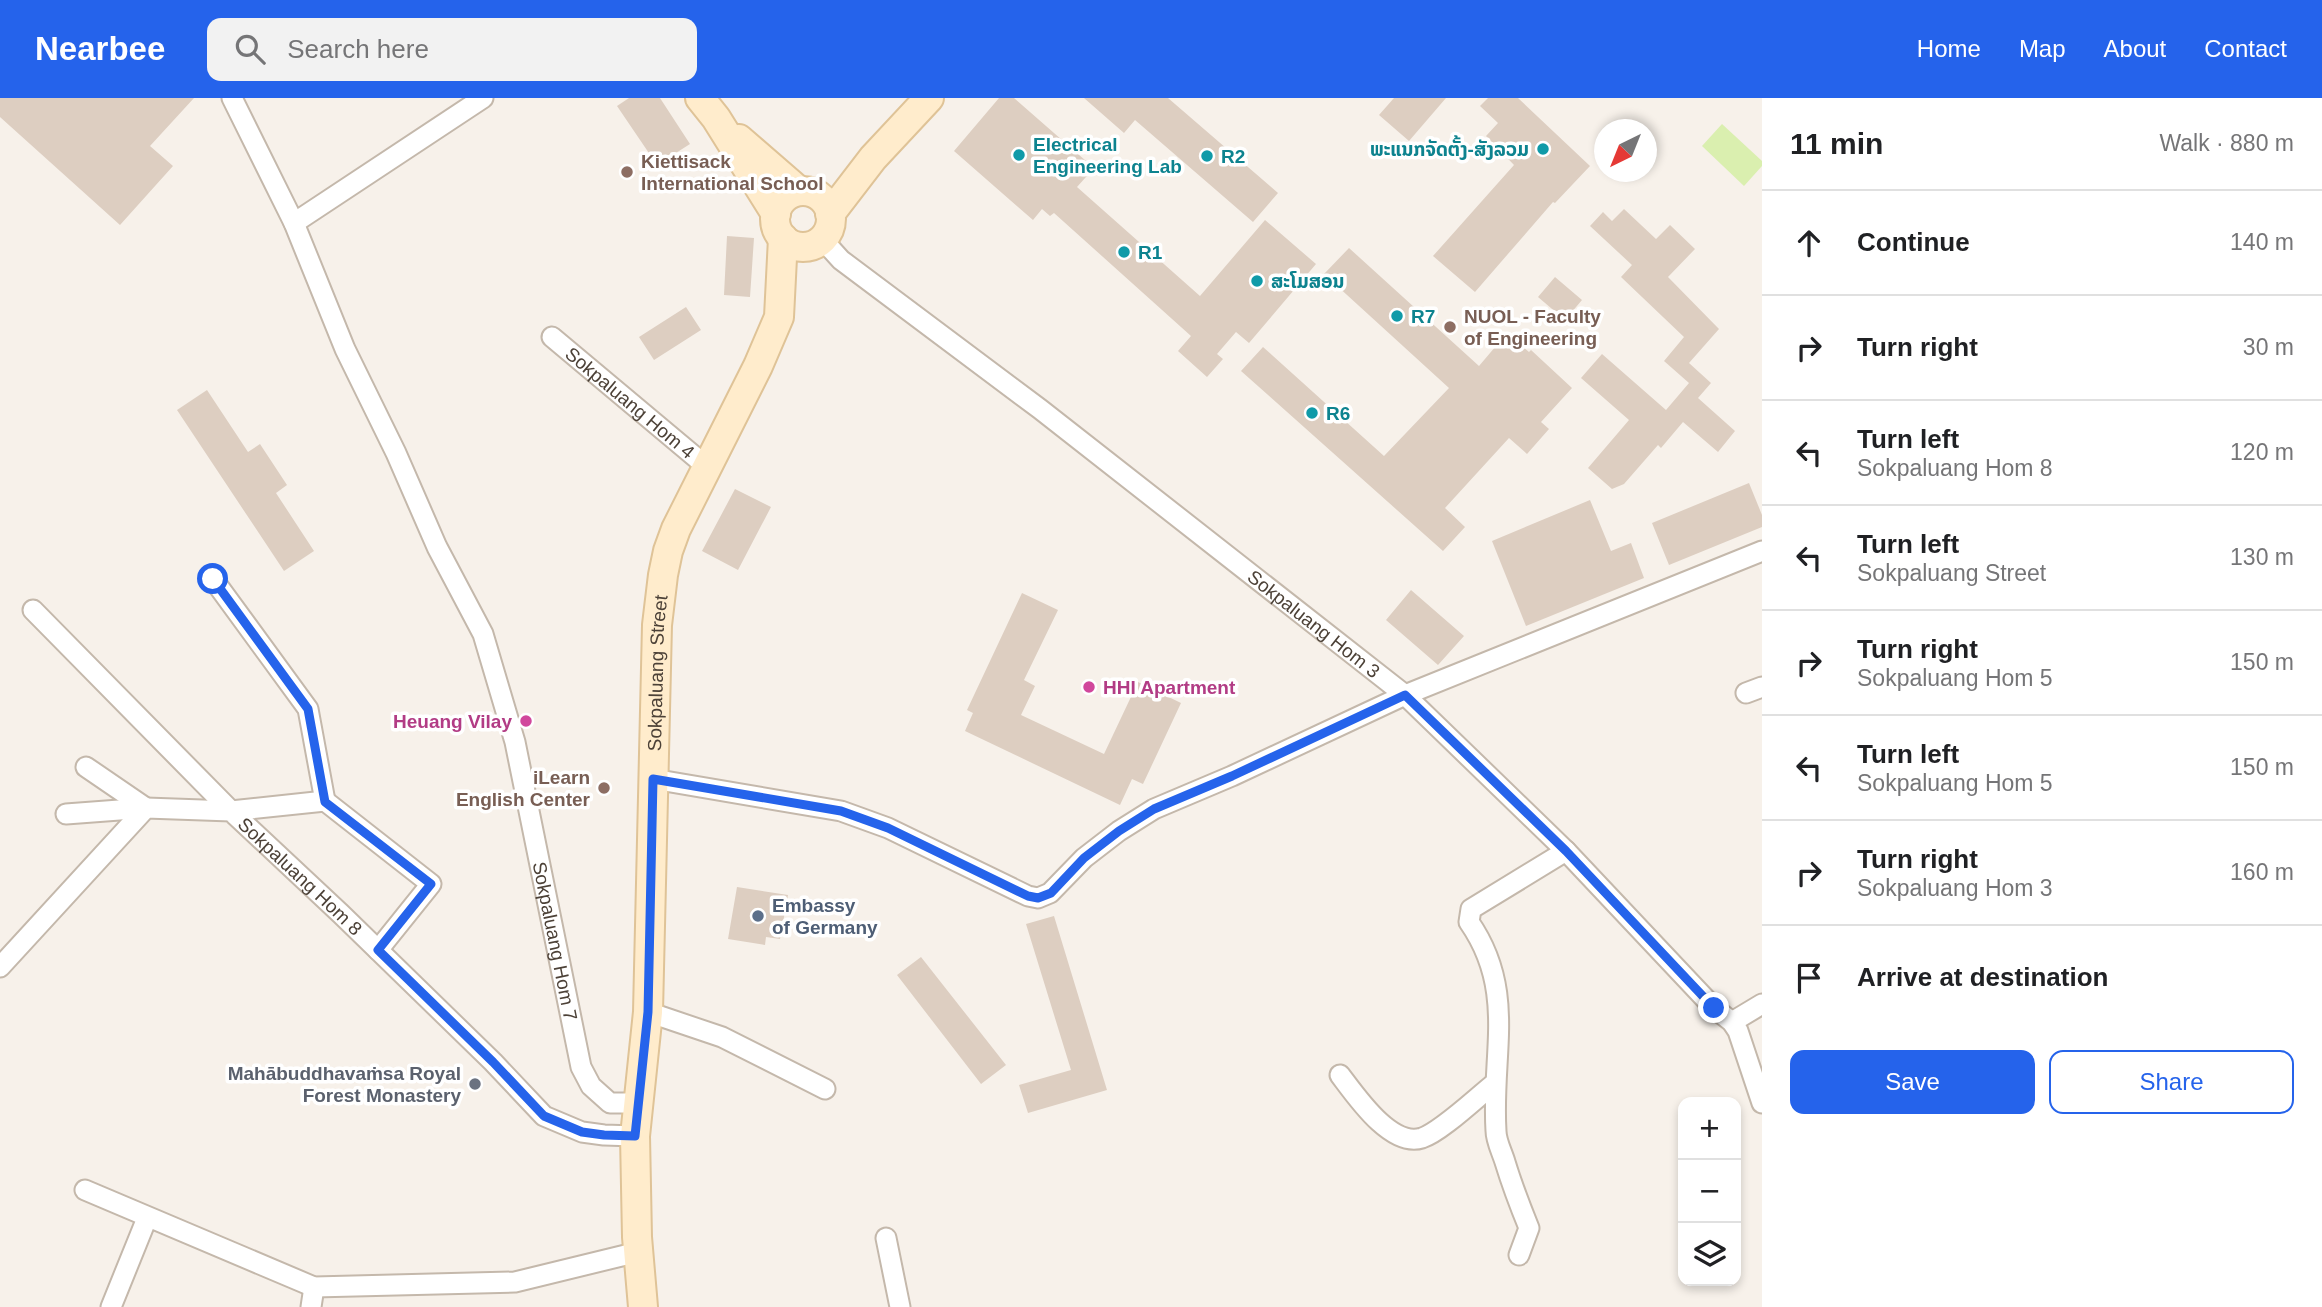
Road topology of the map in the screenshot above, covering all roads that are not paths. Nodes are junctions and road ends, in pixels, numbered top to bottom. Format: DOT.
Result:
graph roads {
  1 [pos="232,98"];
  2 [pos="483,98"];
  3 [pos="929,98"];
  4 [pos="708,108"];
  5 [pos="816,217"];
  6 [pos="295,223"];
  7 [pos="780,226"];
  8 [pos="779,317"];
  9 [pos="552,337"];
  10 [pos="706,467"];
  11 [pos="1762,551"];
  12 [pos="213,579"];
  13 [pos="33,610"];
  14 [pos="1405,695"];
  15 [pos="86,767"];
  16 [pos="653,779"];
  17 [pos="325,802"];
  18 [pos="146,808"];
  19 [pos="231,811"];
  20 [pos="66,814"];
  21 [pos="1566,851"];
  22 [pos="378,950"];
  23 [pos="0,967"];
  24 [pos="1762,1004"];
  25 [pos="648,1012"];
  26 [pos="1731,1022"];
  27 [pos="1340,1075"];
  28 [pos="1495,1083"];
  29 [pos="825,1089"];
  30 [pos="1762,1102"];
  31 [pos="639,1104"];
  32 [pos="635,1136"];
  33 [pos="85,1191"];
  34 [pos="147,1218"];
  35 [pos="886,1238"];
  36 [pos="638,1251"];
  37 [pos="1519,1255"];
  38 [pos="314,1287"];
  39 [pos="111,1307"];
  40 [pos="311,1307"];
  41 [pos="643,1307"];
  42 [pos="900,1307"];
  1 -- 6 [label="street, Sokpaluang Hom 7"];
  2 -- 6 [label="street"];
  3 -- 5 [label="street"];
  4 -- 5 [label="street"];
  4 -- 7 [label="street"];
  5 -- 7 [label="street"];
  5 -- 7 [label="street"];
  5 -- 8 [label="street, Sokpaluang Street"];
  5 -- 14 [label="street, Sokpaluang Hom 3"];
  6 -- 31 [label="street, Sokpaluang Hom 7"];
  7 -- 8 [label="street, Sokpaluang Street"];
  8 -- 10 [label="street, Sokpaluang Street"];
  9 -- 10 [label="street, Sokpaluang Hom 4"];
  10 -- 16 [label="street, Sokpaluang Street"];
  11 -- 14 [label="street"];
  12 -- 17 [label="street"];
  13 -- 19 [label="street"];
  14 -- 16 [label="street"];
  14 -- 21 [label="street, Sokpaluang Hom 3"];
  15 -- 18 [label="street"];
  16 -- 25 [label="street, Sokpaluang Street"];
  17 -- 19 [label="street"];
  17 -- 22 [label="street"];
  18 -- 19 [label="street, Sokpaluang Hom 8"];
  18 -- 20 [label="street, Sokpaluang Hom 8"];
  18 -- 23 [label="street"];
  19 -- 22 [label="street, Sokpaluang Hom 8"];
  21 -- 26 [label="street, Sokpaluang Hom 3"];
  21 -- 28 [label="street"];
  22 -- 32 [label="street, Sokpaluang Hom 8"];
  24 -- 26 [label="street"];
  25 -- 29 [label="street"];
  25 -- 31 [label="street, Sokpaluang Street"];
  26 -- 30 [label="street, Sokpaluang Hom 3"];
  27 -- 28 [label="street"];
  28 -- 37 [label="street"];
  31 -- 32 [label="street, Sokpaluang Street"];
  32 -- 36 [label="street, Sokpaluang Street"];
  33 -- 34 [label="street"];
  34 -- 38 [label="street"];
  34 -- 39 [label="street"];
  35 -- 42 [label="street"];
  36 -- 38 [label="street"];
  36 -- 41 [label="street, Sokpaluang Street"];
  38 -- 40 [label="street"];
}
